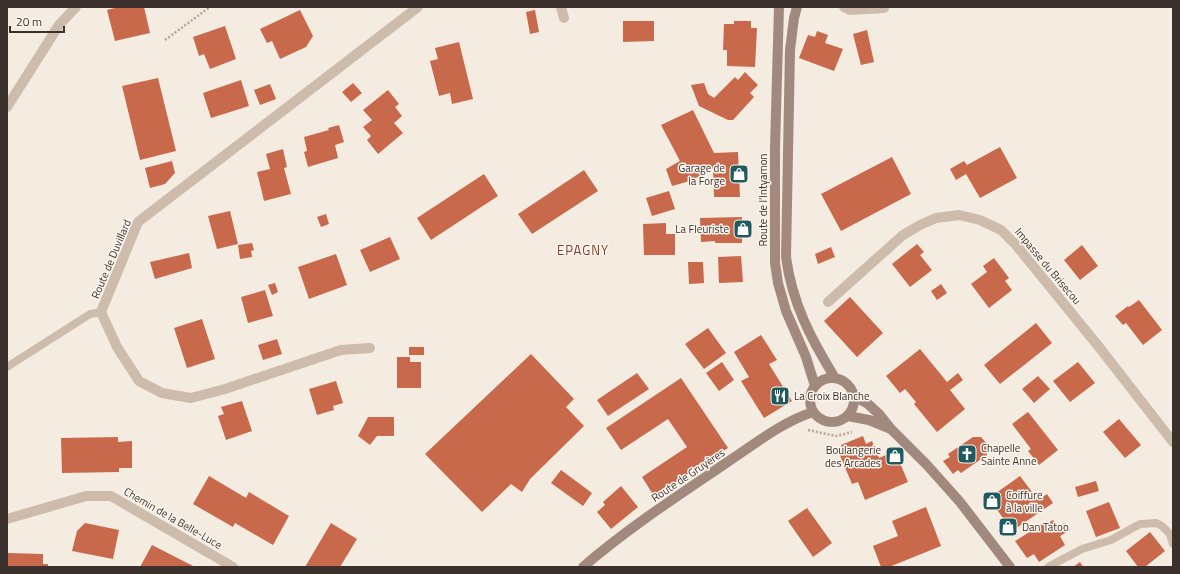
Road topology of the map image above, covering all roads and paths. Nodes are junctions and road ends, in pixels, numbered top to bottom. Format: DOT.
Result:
graph roads {
  1 [pos="76,7"];
  2 [pos="210,7"];
  3 [pos="418,7"];
  4 [pos="561,7"];
  5 [pos="779,7"];
  6 [pos="797,7"];
  7 [pos="844,7"];
  8 [pos="884,8"];
  9 [pos="564,18"];
  10 [pos="165,40"];
  11 [pos="7,107"];
  12 [pos="828,302"];
  13 [pos="101,312"];
  14 [pos="370,348"];
  15 [pos="7,367"];
  16 [pos="835,378"];
  17 [pos="815,386"];
  18 [pos="854,396"];
  19 [pos="812,412"];
  20 [pos="800,416"];
  21 [pos="848,416"];
  22 [pos="891,429"];
  23 [pos="854,431"];
  24 [pos="1173,442"];
  25 [pos="7,519"];
  26 [pos="1173,544"];
  27 [pos="233,567"];
  28 [pos="583,567"];
  29 [pos="1010,567"];
  30 [pos="1048,567"];
  1 -- 11 [label="street"];
  2 -- 10 [label="path"];
  3 -- 13 [label="street, Route de Duvillard"];
  4 -- 9 [label="street"];
  5 -- 17 [label="main road, Route de l'Intyamon"];
  6 -- 16 [label="main road"];
  7 -- 8 [label="street"];
  12 -- 24 [label="street, Impasse du Brisecou"];
  13 -- 14 [label="street, Route de Duvillard"];
  13 -- 15 [label="lane"];
  16 -- 17 [label="main road"];
  16 -- 18 [label="main road"];
  17 -- 19 [label="main road"];
  18 -- 21 [label="main road"];
  18 -- 22 [label="main road"];
  19 -- 20 [label="main road, Route de Gruyères"];
  19 -- 21 [label="main road"];
  20 -- 23 [label="path"];
  20 -- 28 [label="main road, Route de Gruyères"];
  21 -- 22 [label="main road"];
  22 -- 29 [label="main road"];
  25 -- 27 [label="street, Chemin de la Belle-Luce"];
  26 -- 30 [label="lane"];
}
